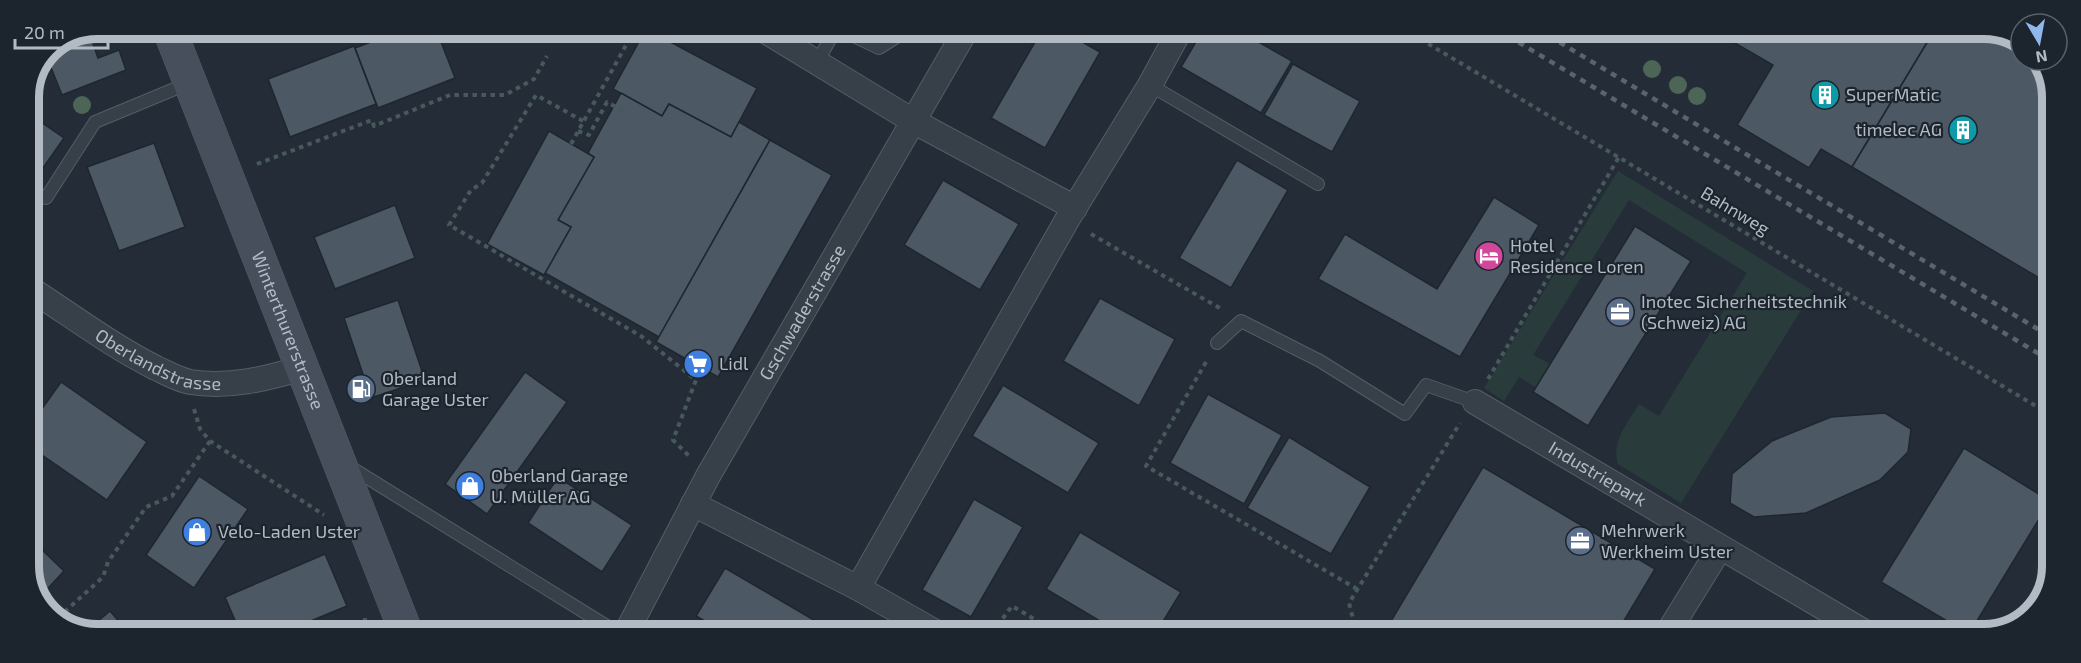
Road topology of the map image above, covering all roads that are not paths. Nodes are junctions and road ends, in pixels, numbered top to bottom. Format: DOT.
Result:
graph roads {
  1 [pos="173,39"];
  2 [pos="779,39"];
  3 [pos="832,39"];
  4 [pos="860,39"];
  5 [pos="893,39"];
  6 [pos="961,39"];
  7 [pos="1175,39"];
  8 [pos="817,62"];
  9 [pos="190,82"];
  10 [pos="1150,85"];
  11 [pos="913,121"];
  12 [pos="1318,184"];
  13 [pos="46,198"];
  14 [pos="1071,214"];
  15 [pos="39,295"];
  16 [pos="1217,343"];
  17 [pos="302,368"];
  18 [pos="1474,402"];
  19 [pos="339,460"];
  20 [pos="693,504"];
  21 [pos="1720,548"];
  22 [pos="858,588"];
  23 [pos="403,624"];
  24 [pos="603,624"];
  25 [pos="631,624"];
  26 [pos="921,624"];
  27 [pos="1673,624"];
  28 [pos="1851,624"];
  1 -- 9 [label="main road, Winterthurerstrasse"];
  2 -- 8 [label="street"];
  3 -- 8 [label="lane"];
  4 -- 5 [label="lane"];
  6 -- 11 [label="street, Gschwaderstrasse"];
  7 -- 10 [label="street"];
  8 -- 11 [label="street"];
  9 -- 13 [label="lane"];
  9 -- 17 [label="main road, Winterthurerstrasse"];
  10 -- 12 [label="lane"];
  10 -- 14 [label="street"];
  11 -- 14 [label="street"];
  11 -- 20 [label="street, Gschwaderstrasse"];
  14 -- 22 [label="street"];
  15 -- 17 [label="street, Oberlandstrasse"];
  16 -- 18 [label="lane"];
  17 -- 19 [label="main road, Winterthurerstrasse"];
  18 -- 21 [label="street, Industriepark"];
  19 -- 23 [label="main road, Winterthurerstrasse"];
  19 -- 24 [label="lane"];
  20 -- 22 [label="street"];
  20 -- 25 [label="street, Gschwaderstrasse"];
  21 -- 27 [label="street"];
  21 -- 28 [label="street, Industriepark"];
  22 -- 26 [label="street"];
}
